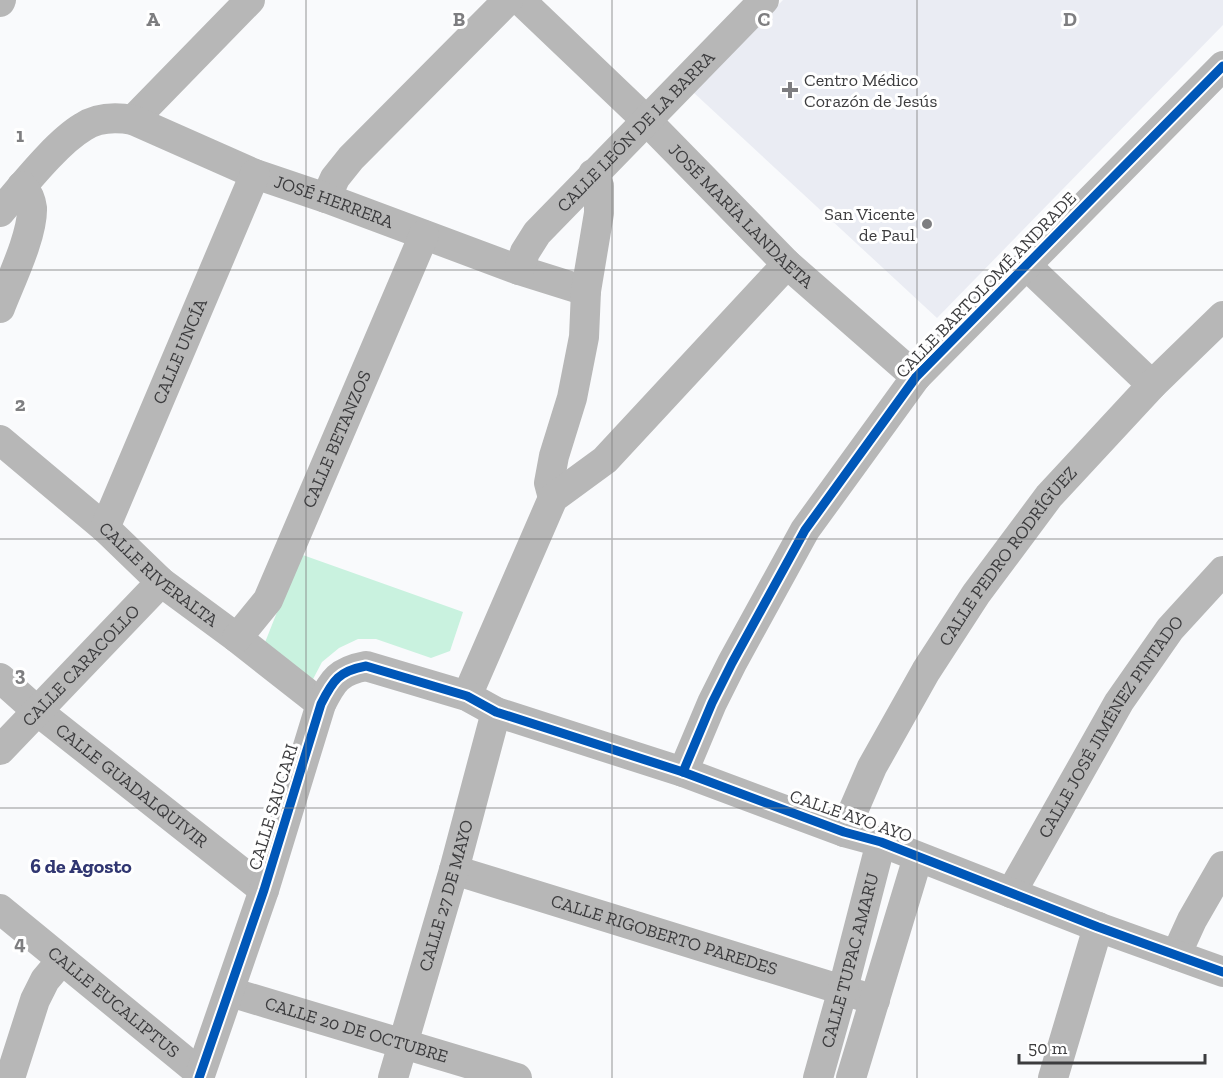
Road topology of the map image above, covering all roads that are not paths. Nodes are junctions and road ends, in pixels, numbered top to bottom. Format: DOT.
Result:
graph roads {
  1 [pos="250,0"];
  2 [pos="508,0"];
  3 [pos="520,0"];
  4 [pos="764,0"];
  5 [pos="1223,66"];
  6 [pos="133,120"];
  7 [pos="647,121"];
  8 [pos="255,174"];
  9 [pos="593,174"];
  10 [pos="22,186"];
  11 [pos="326,198"];
  12 [pos="0,212"];
  13 [pos="424,235"];
  14 [pos="787,264"];
  15 [pos="1027,266"];
  16 [pos="519,270"];
  17 [pos="586,291"];
  18 [pos="0,308"];
  19 [pos="1223,316"];
  20 [pos="916,377"];
  21 [pos="1152,385"];
  22 [pos="0,440"];
  23 [pos="553,498"];
  24 [pos="105,528"];
  25 [pos="1223,571"];
  26 [pos="161,582"];
  27 [pos="237,638"];
  28 [pos="0,678"];
  29 [pos="467,696"];
  30 [pos="321,704"];
  31 [pos="36,710"];
  32 [pos="496,712"];
  33 [pos="0,750"];
  34 [pos="683,772"];
  35 [pos="844,832"];
  36 [pos="881,842"];
  37 [pos="918,857"];
  38 [pos="1223,866"];
  39 [pos="454,870"];
  40 [pos="264,890"];
  41 [pos="1011,893"];
  42 [pos="0,909"];
  43 [pos="1098,927"];
  44 [pos="1176,955"];
  45 [pos="61,961"];
  46 [pos="1223,972"];
  47 [pos="843,989"];
  48 [pos="230,992"];
  49 [pos="875,1000"];
  50 [pos="403,1044"];
  51 [pos="200,1076"];
  52 [pos="10,1078"];
  53 [pos="393,1078"];
  54 [pos="517,1078"];
  55 [pos="818,1078"];
  56 [pos="851,1078"];
  57 [pos="1053,1078"];
  1 -- 6 [label="street"];
  2 -- 11 [label="street"];
  3 -- 7 [label="street, JOSÉ MARÍA LANDAETA"];
  4 -- 7 [label="street, CALLE LEÓN DE LA BARRA"];
  5 -- 15 [label="street, CALLE BARTOLOMÉ ANDRADE"];
  6 -- 8 [label="street, JOSÉ HERRERA"];
  6 -- 10 [label="street, JOSÉ HERRERA"];
  7 -- 9 [label="street, CALLE LEÓN DE LA BARRA"];
  7 -- 14 [label="street, JOSÉ MARÍA LANDAETA"];
  8 -- 11 [label="street, JOSÉ HERRERA"];
  8 -- 24 [label="street, CALLE UNCÍA"];
  9 -- 16 [label="street, CALLE LEÓN DE LA BARRA"];
  9 -- 17 [label="street"];
  10 -- 12 [label="street"];
  10 -- 18 [label="street"];
  11 -- 13 [label="street, JOSÉ HERRERA"];
  13 -- 16 [label="street, JOSÉ HERRERA"];
  13 -- 27 [label="street, CALLE BETANZOS"];
  14 -- 20 [label="street, JOSÉ MARÍA LANDAETA"];
  14 -- 23 [label="street"];
  15 -- 20 [label="street, CALLE BARTOLOMÉ ANDRADE"];
  15 -- 21 [label="street"];
  16 -- 17 [label="street, JOSÉ HERRERA"];
  17 -- 23 [label="street"];
  19 -- 21 [label="street, CALLE PEDRO RODRÍGUEZ"];
  20 -- 34 [label="street, CALLE BARTOLOMÉ ANDRADE"];
  21 -- 35 [label="street, CALLE PEDRO RODRÍGUEZ"];
  22 -- 24 [label="street, CALLE RIVERALTA"];
  23 -- 29 [label="street"];
  24 -- 26 [label="street, CALLE RIVERALTA"];
  25 -- 41 [label="street, CALLE JOSÉ JIMÉNEZ PINTADO"];
  26 -- 27 [label="street, CALLE RIVERALTA"];
  26 -- 31 [label="street, CALLE CARACOLLO"];
  27 -- 30 [label="street, CALLE RIVERALTA"];
  28 -- 31 [label="street, CALLE GUADALQUIVIR"];
  29 -- 30 [label="street, CALLE SAUCARI"];
  29 -- 32 [label="street, CALLE AYO AYO"];
  30 -- 40 [label="street, CALLE SAUCARI"];
  31 -- 33 [label="street, CALLE CARACOLLO"];
  31 -- 40 [label="street, CALLE GUADALQUIVIR"];
  32 -- 34 [label="street, CALLE AYO AYO"];
  32 -- 39 [label="street, CALLE 27 DE MAYO"];
  34 -- 35 [label="street, CALLE AYO AYO"];
  35 -- 36 [label="street, CALLE AYO AYO"];
  36 -- 37 [label="street, CALLE AYO AYO"];
  36 -- 47 [label="street, CALLE TUPAC AMARU"];
  37 -- 41 [label="street, CALLE AYO AYO"];
  37 -- 49 [label="street, CALLE TUPAC AMARU"];
  38 -- 44 [label="street"];
  39 -- 47 [label="street, CALLE RIGOBERTO PAREDES"];
  39 -- 50 [label="street, CALLE 27 DE MAYO"];
  40 -- 48 [label="street, CALLE SAUCARI"];
  41 -- 43 [label="street, CALLE AYO AYO"];
  42 -- 45 [label="street, CALLE EUCALIPTUS"];
  43 -- 44 [label="street, CALLE AYO AYO"];
  43 -- 57 [label="street"];
  44 -- 46 [label="street, CALLE AYO AYO"];
  45 -- 51 [label="street, CALLE EUCALIPTUS"];
  45 -- 52 [label="street"];
  47 -- 49 [label="street, CALLE RIGOBERTO PAREDES"];
  47 -- 55 [label="street, CALLE TUPAC AMARU"];
  48 -- 50 [label="street, CALLE 20 DE OCTUBRE"];
  48 -- 51 [label="street, CALLE SAUCARI"];
  49 -- 56 [label="street, CALLE TUPAC AMARU"];
  50 -- 53 [label="street, CALLE 27 DE MAYO"];
  50 -- 54 [label="street, CALLE 20 DE OCTUBRE"];
}
